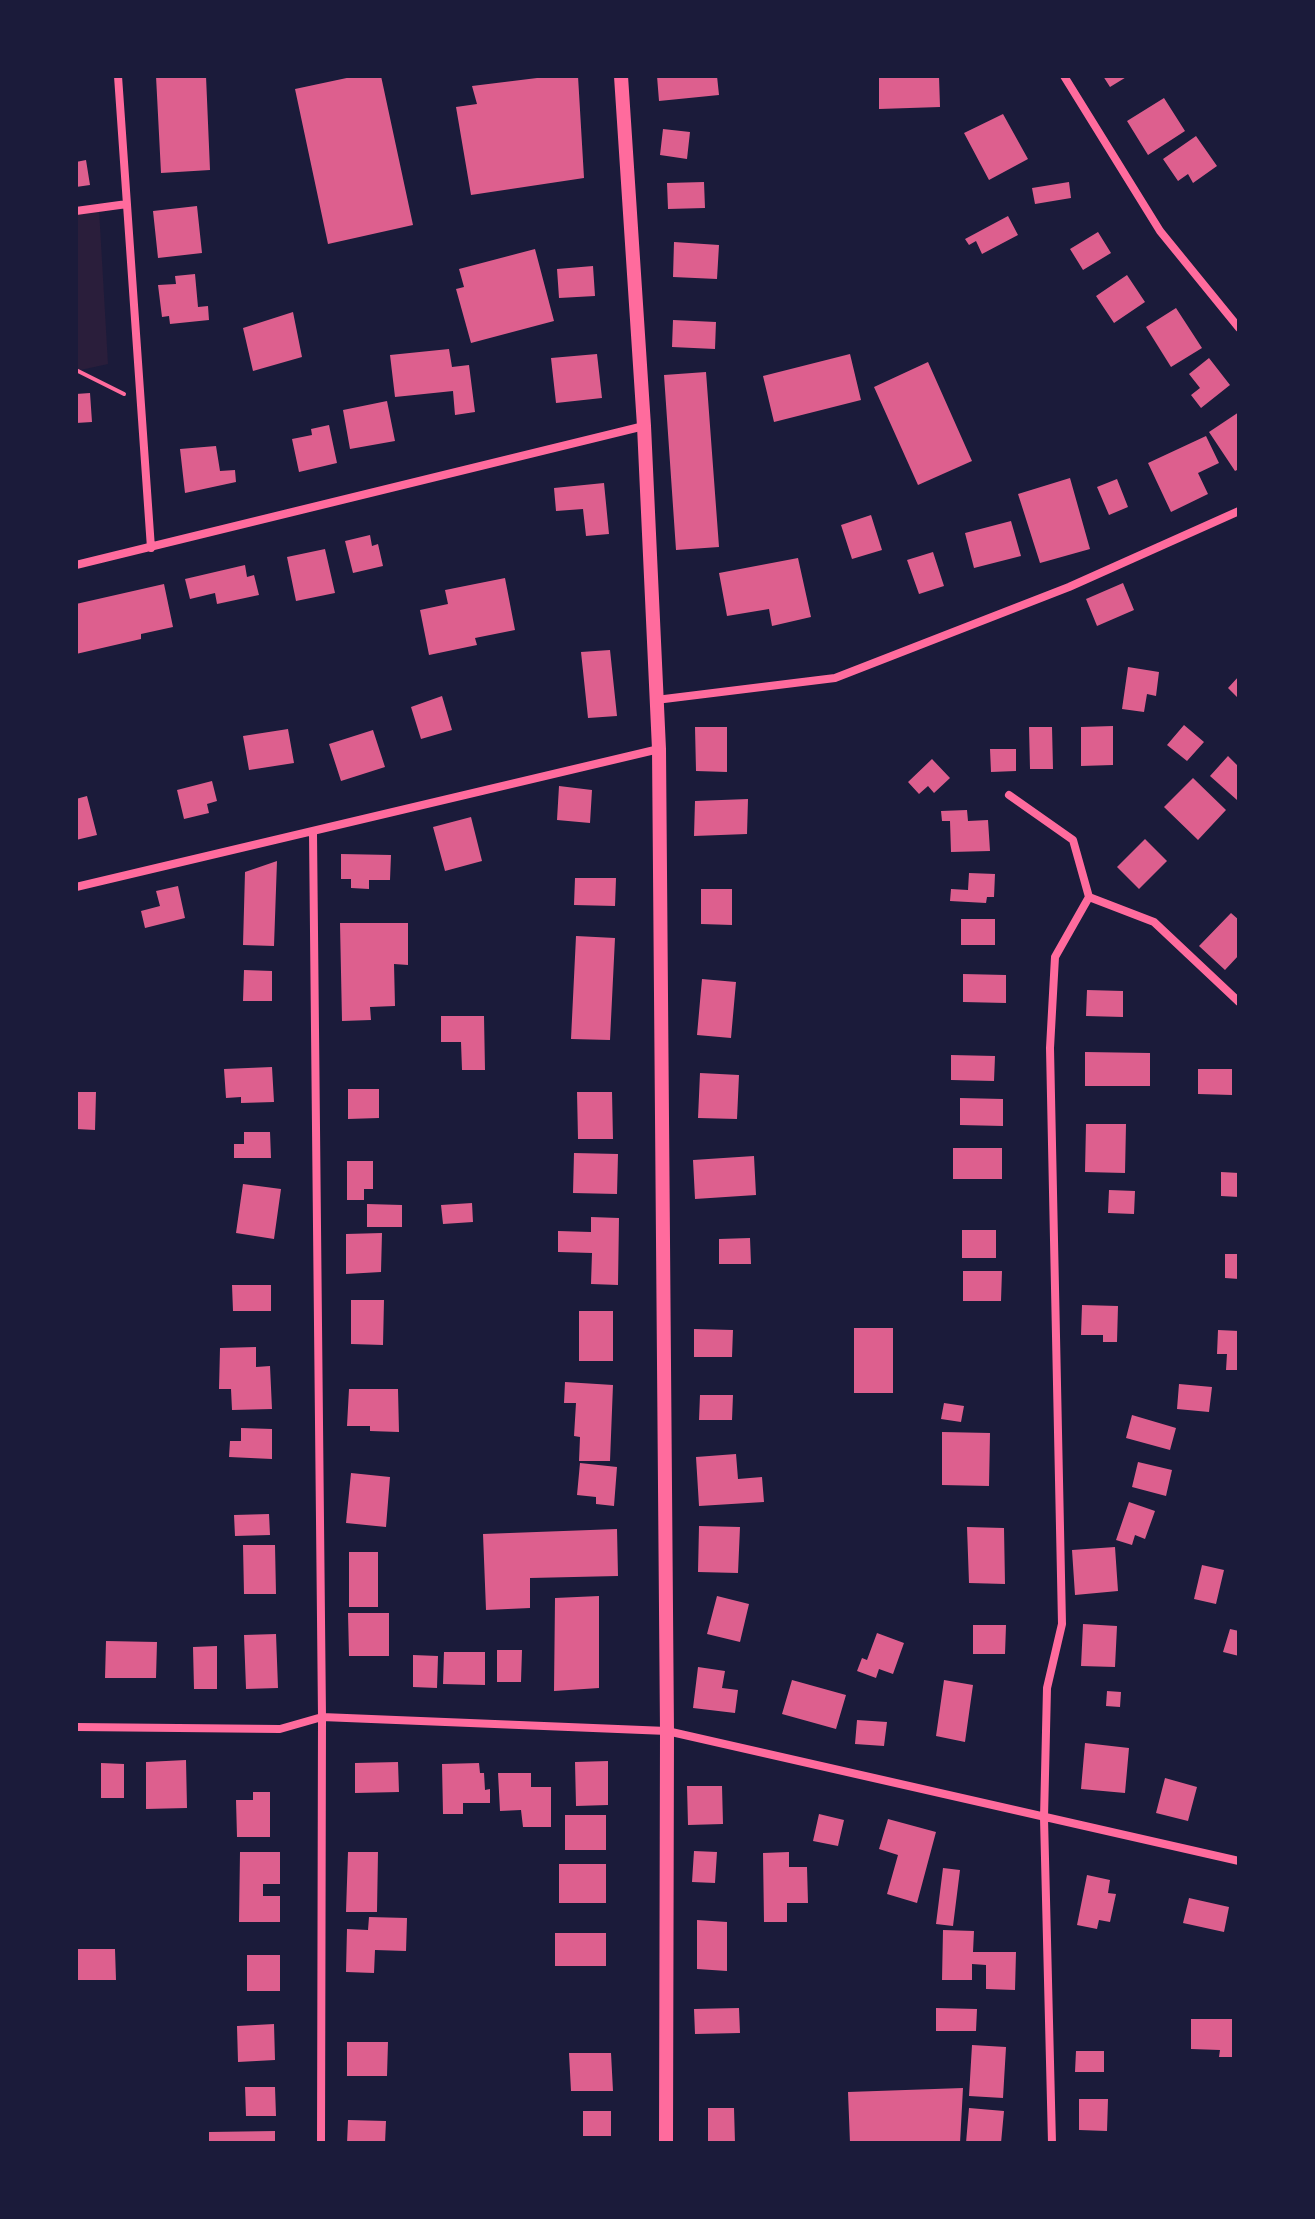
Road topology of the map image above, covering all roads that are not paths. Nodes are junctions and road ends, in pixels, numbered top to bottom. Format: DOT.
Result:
graph roads {
  1 [pos="118,76"];
  2 [pos="621,76"];
  3 [pos="1064,76"];
  4 [pos="127,204"];
  5 [pos="76,211"];
  6 [pos="1239,328"];
  7 [pos="644,426"];
  8 [pos="1239,511"];
  9 [pos="151,548"];
  10 [pos="76,565"];
  11 [pos="656,700"];
  12 [pos="659,749"];
  13 [pos="1009,795"];
  14 [pos="313,833"];
  15 [pos="76,887"];
  16 [pos="1089,897"];
  17 [pos="1239,1002"];
  18 [pos="322,1717"];
  19 [pos="76,1727"];
  20 [pos="667,1731"];
  21 [pos="1044,1818"];
  22 [pos="1239,1861"];
  23 [pos="321,2143"];
  24 [pos="666,2143"];
  25 [pos="1052,2143"];
  1 -- 4 [label="street"];
  2 -- 7 [label="main road"];
  3 -- 6 [label="street"];
  4 -- 5 [label="street"];
  4 -- 9 [label="street"];
  7 -- 9 [label="street"];
  7 -- 11 [label="main road"];
  8 -- 11 [label="street"];
  9 -- 10 [label="street"];
  11 -- 12 [label="main road"];
  12 -- 14 [label="street"];
  12 -- 20 [label="main road"];
  13 -- 16 [label="street"];
  14 -- 15 [label="street"];
  14 -- 18 [label="street"];
  16 -- 17 [label="street"];
  16 -- 21 [label="street"];
  18 -- 19 [label="street"];
  18 -- 20 [label="street"];
  18 -- 23 [label="street"];
  20 -- 21 [label="street"];
  20 -- 24 [label="main road"];
  21 -- 22 [label="street"];
  21 -- 25 [label="street"];
}
